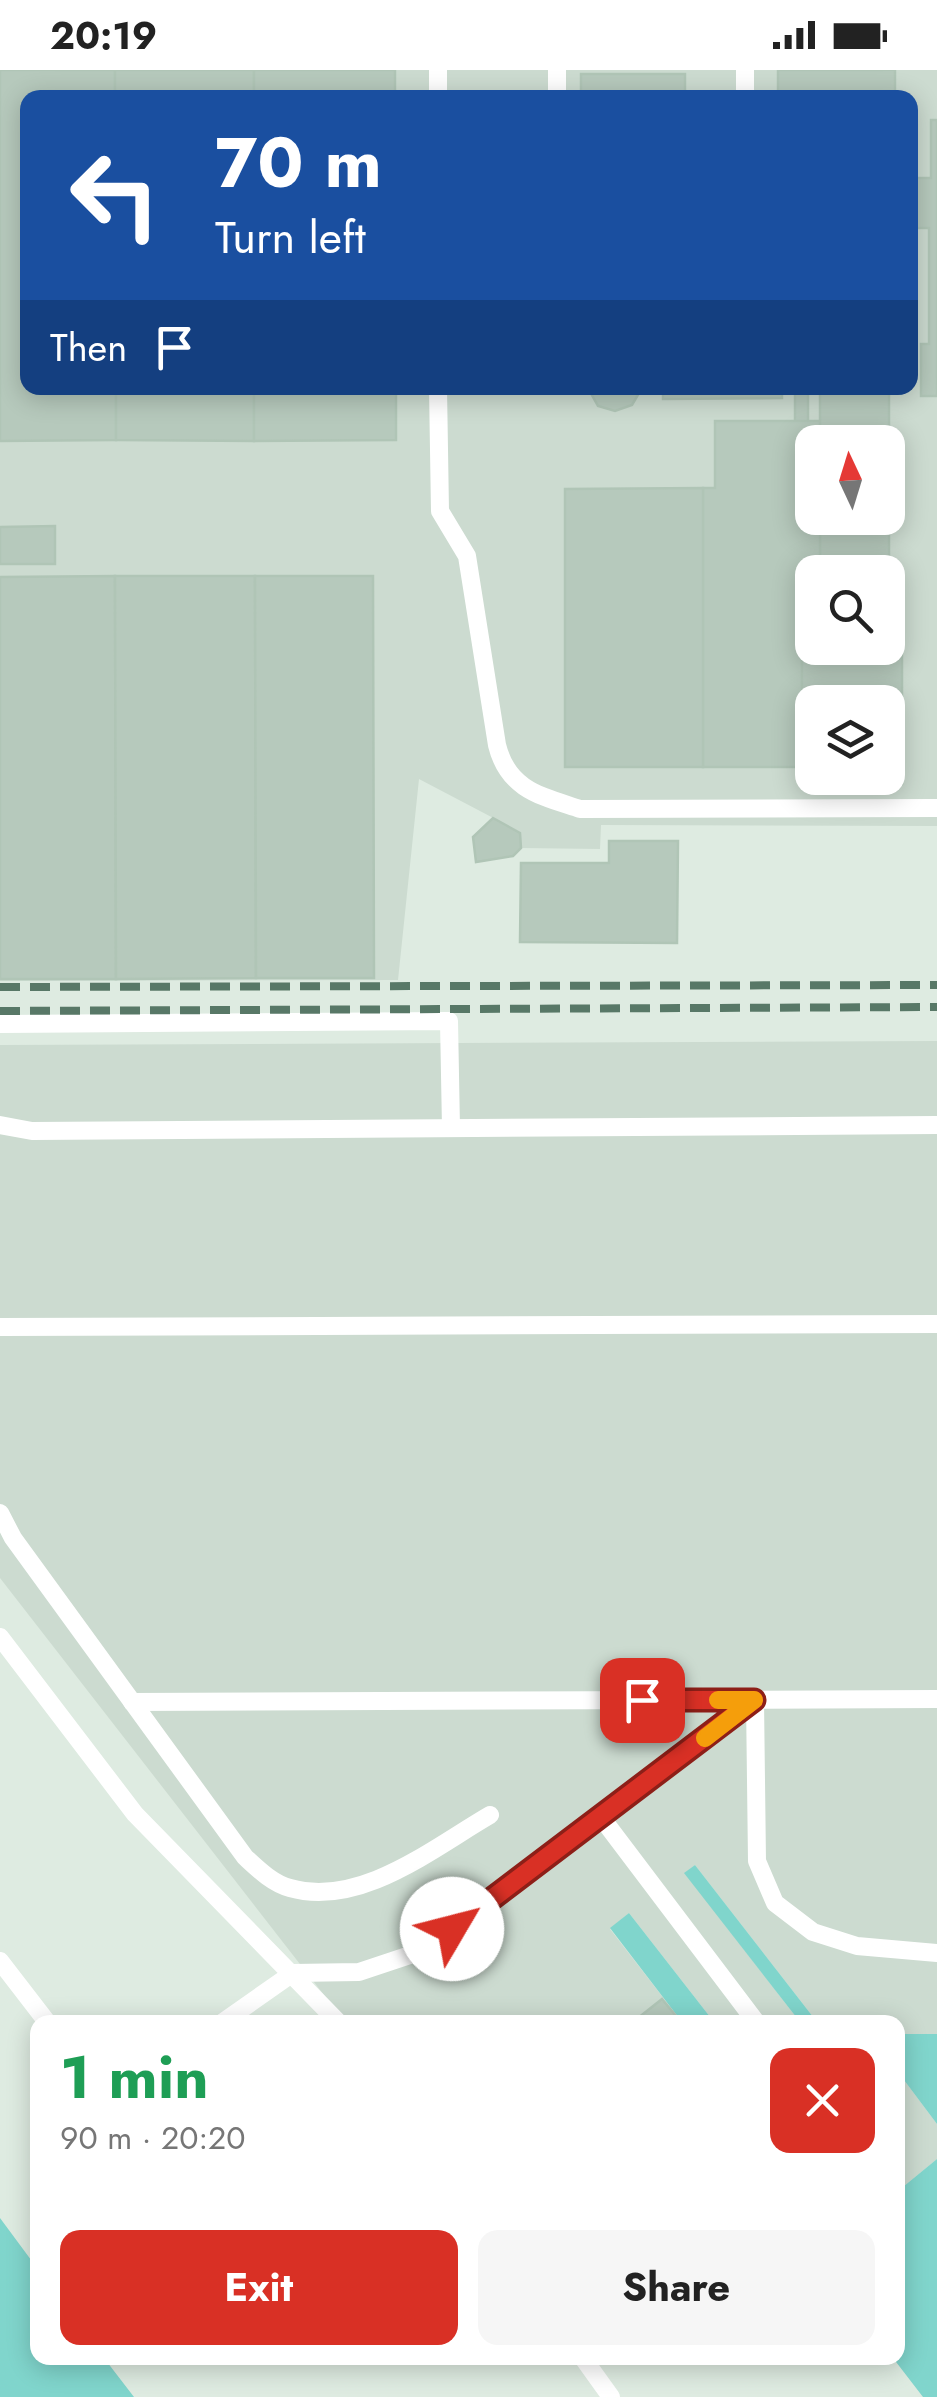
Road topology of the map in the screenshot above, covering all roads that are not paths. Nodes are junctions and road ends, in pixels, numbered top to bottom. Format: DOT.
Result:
graph roads {
  1 [pos="438,395"];
  2 [pos="937,808"];
  3 [pos="0,1024"];
  4 [pos="0,1125"];
  5 [pos="937,1126"];
  6 [pos="451,1128"];
  7 [pos="937,1324"];
  8 [pos="0,1327"];
  9 [pos="0,1512"];
  10 [pos="0,1637"];
  11 [pos="937,1699"];
  12 [pos="754,1700"];
  13 [pos="132,1702"];
  14 [pos="490,1816"];
  15 [pos="601,1818"];
  16 [pos="937,1953"];
  17 [pos="0,1960"];
  18 [pos="293,1973"];
  19 [pos="42,2015"];
  20 [pos="233,2015"];
  21 [pos="332,2015"];
  22 [pos="751,2015"];
  23 [pos="588,2365"];
  24 [pos="611,2397"];
  1 -- 2 [label="lane"];
  3 -- 6 [label="lane"];
  4 -- 6 [label="lane"];
  5 -- 6 [label="lane"];
  7 -- 8 [label="lane"];
  9 -- 13 [label="lane"];
  10 -- 18 [label="lane"];
  11 -- 12 [label="lane"];
  12 -- 13 [label="lane"];
  12 -- 15 [label="lane"];
  12 -- 16 [label="lane"];
  13 -- 14 [label="lane"];
  15 -- 18 [label="lane"];
  15 -- 22 [label="lane"];
  17 -- 19 [label="lane"];
  18 -- 20 [label="lane"];
  18 -- 21 [label="lane"];
  23 -- 24 [label="lane"];
}
